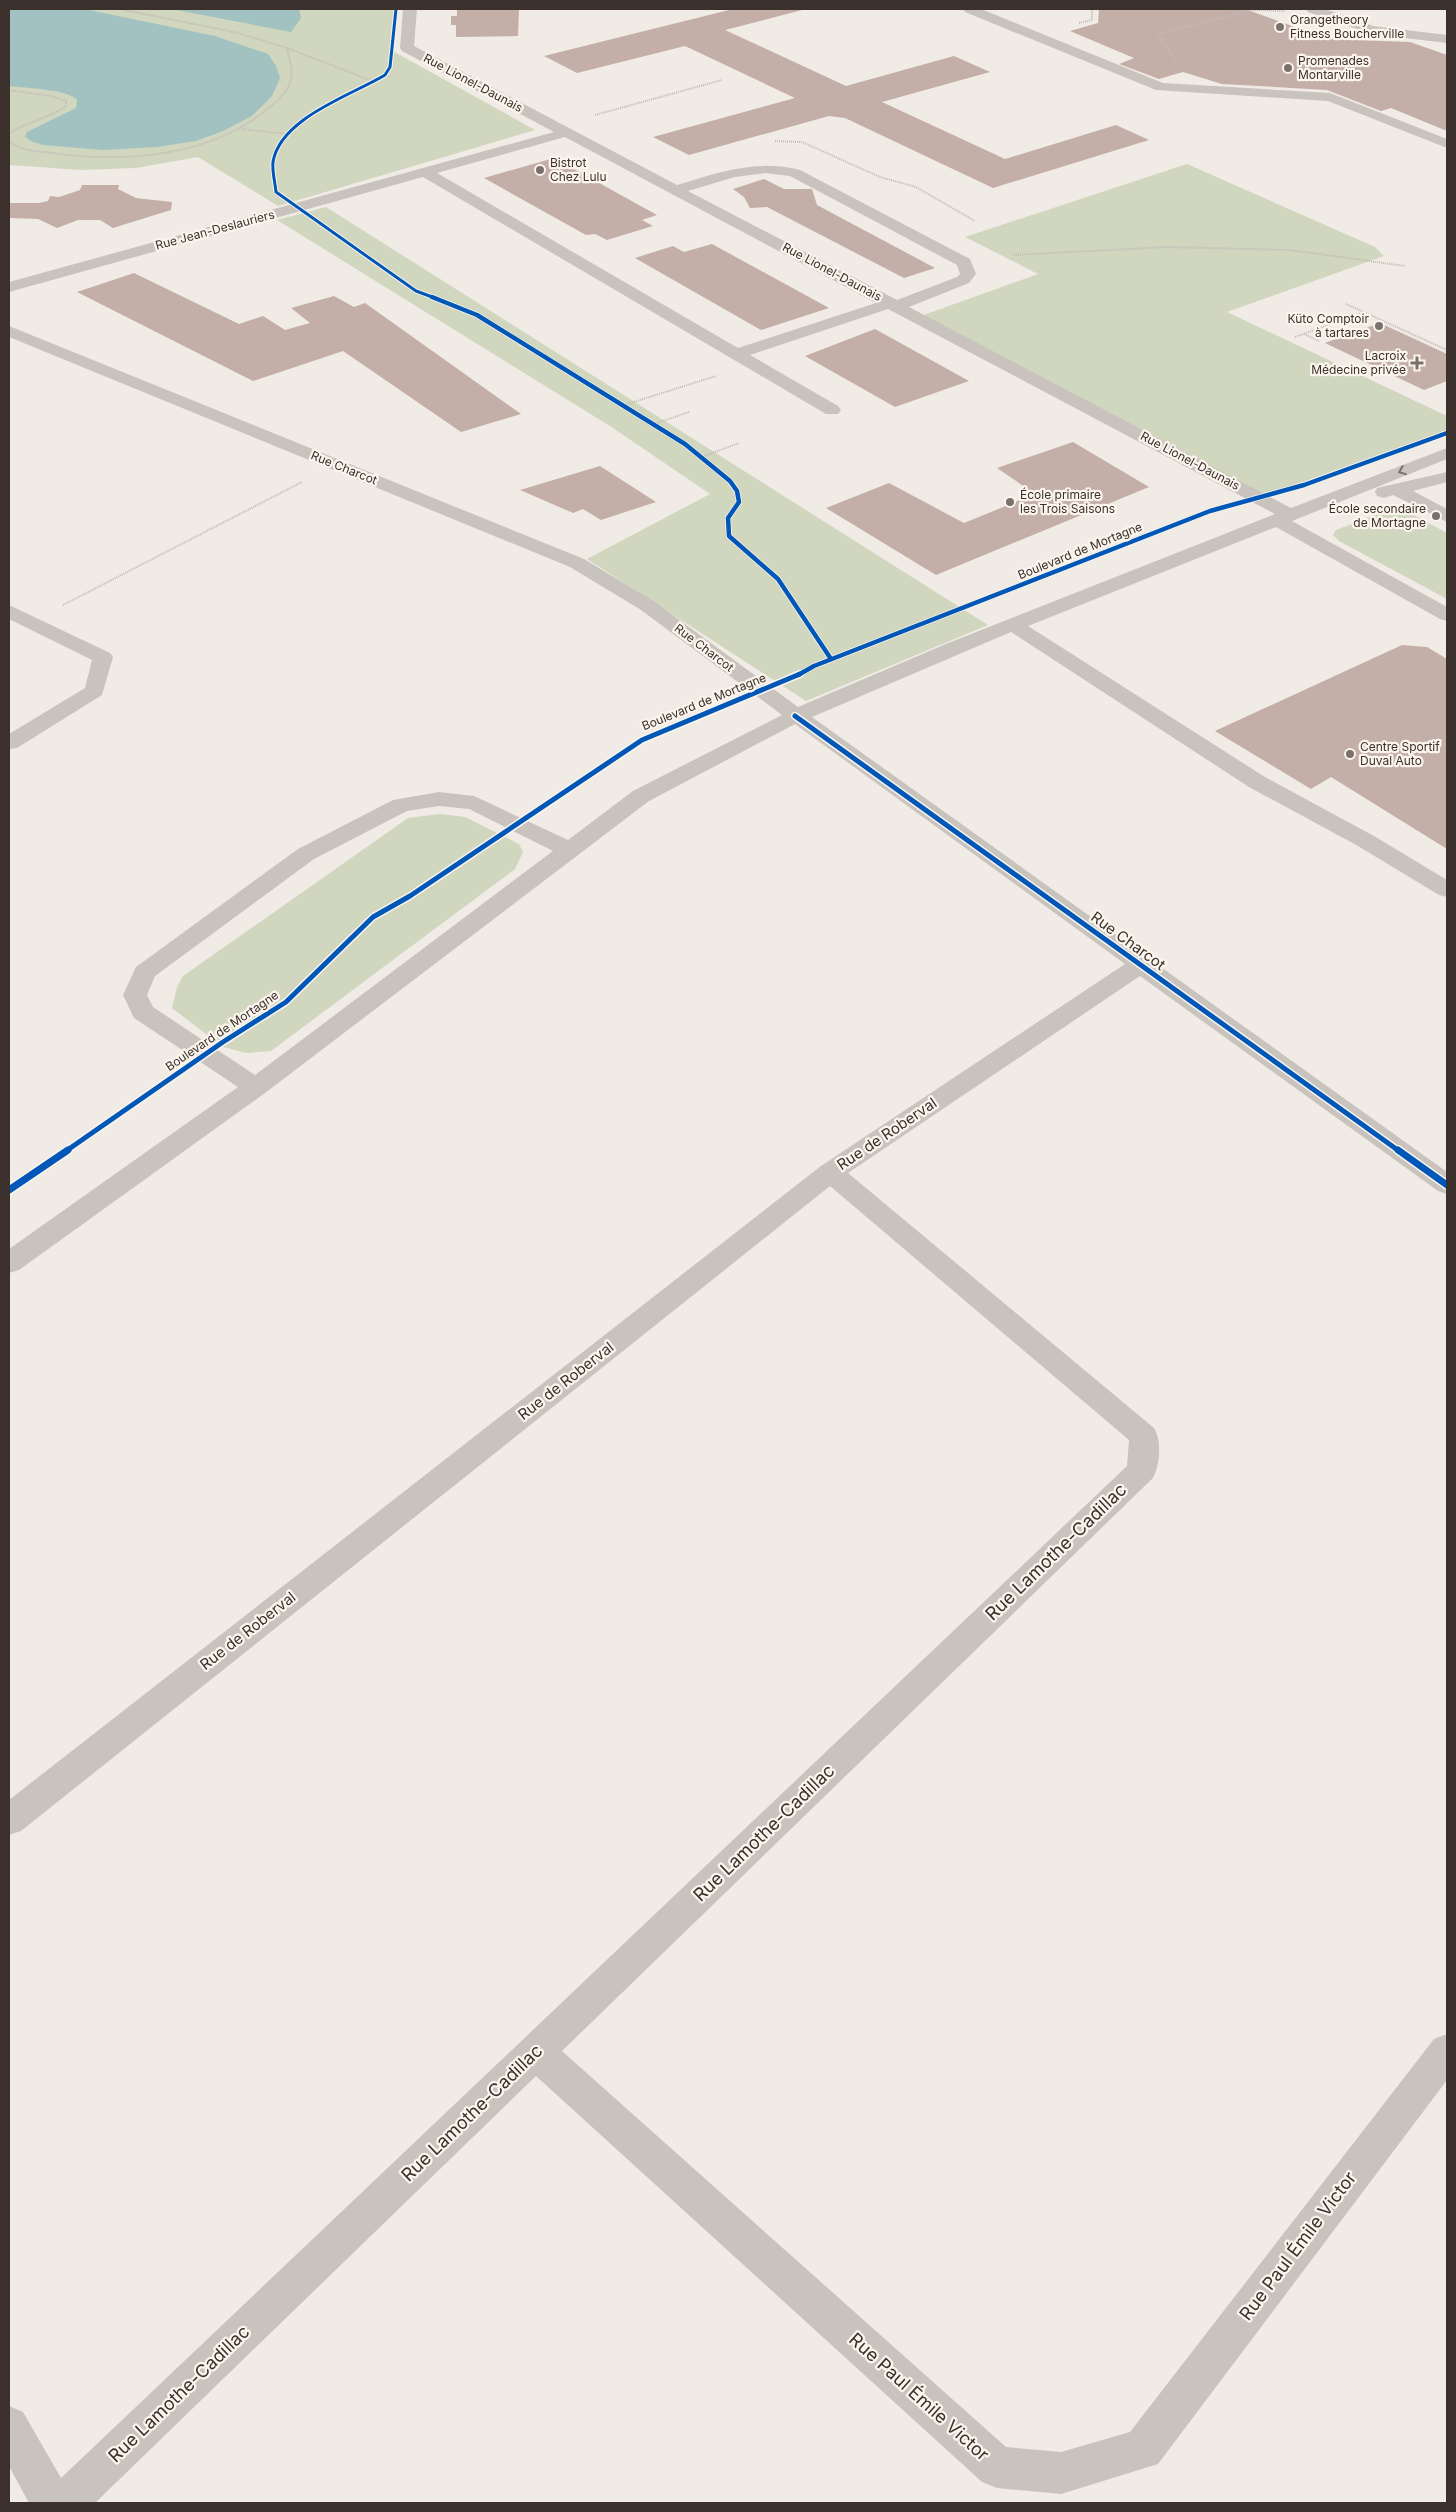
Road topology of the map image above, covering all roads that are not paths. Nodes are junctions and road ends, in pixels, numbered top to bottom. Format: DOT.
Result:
graph roads {
  1 [pos="410,9"];
  2 [pos="970,9"];
  3 [pos="1315,10"];
  4 [pos="1447,39"];
  5 [pos="559,130"];
  6 [pos="1447,144"];
  7 [pos="425,172"];
  8 [pos="675,190"];
  9 [pos="9,287"];
  10 [pos="894,305"];
  11 [pos="9,331"];
  12 [pos="736,354"];
  13 [pos="832,410"];
  14 [pos="1447,453"];
  15 [pos="1447,476"];
  16 [pos="1394,489"];
  17 [pos="1447,516"];
  18 [pos="1284,518"];
  19 [pos="9,612"];
  20 [pos="1447,615"];
  21 [pos="1013,624"];
  22 [pos="795,716"];
  23 [pos="9,743"];
  24 [pos="569,850"];
  25 [pos="1447,890"];
  26 [pos="1140,965"];
  27 [pos="256,1087"];
  28 [pos="830,1172"];
  29 [pos="1447,1184"];
  30 [pos="9,1263"];
  31 [pos="9,1820"];
  32 [pos="1447,2051"];
  33 [pos="536,2052"];
  34 [pos="9,2426"];
  35 [pos="52,2503"];
  36 [pos="65,2503"];
  1 -- 5 [label="street, Rue Lionel-Daunais"];
  2 -- 6 [label="street"];
  3 -- 4 [label="street"];
  5 -- 7 [label="street, Rue Jean-Deslauriers"];
  5 -- 8 [label="street, Rue Lionel-Daunais"];
  7 -- 9 [label="street, Rue Jean-Deslauriers"];
  7 -- 12 [label="street"];
  8 -- 10 [label="street, Rue Lionel-Daunais"];
  8 -- 10 [label="street"];
  10 -- 12 [label="street"];
  10 -- 18 [label="street, Rue Lionel-Daunais"];
  11 -- 22 [label="street, Rue Charcot"];
  12 -- 13 [label="street"];
  14 -- 18 [label="street, one-way"];
  15 -- 16 [label="street"];
  16 -- 17 [label="street"];
  16 -- 18 [label="street"];
  18 -- 20 [label="street, Rue Lionel-Daunais"];
  18 -- 21 [label="street"];
  19 -- 23 [label="street"];
  21 -- 22 [label="street"];
  21 -- 25 [label="street"];
  22 -- 24 [label="street"];
  22 -- 26 [label="street, Rue Charcot"];
  24 -- 27 [label="street"];
  24 -- 27 [label="street, Boulevard de Mortagne"];
  26 -- 28 [label="street, Rue de Roberval"];
  26 -- 29 [label="street, Rue Charcot"];
  27 -- 30 [label="street"];
  28 -- 31 [label="street, Rue de Roberval"];
  28 -- 33 [label="street, Rue Lamothe-Cadillac"];
  32 -- 33 [label="street, Rue Paul Émile Victor"];
  33 -- 36 [label="street, Rue Lamothe-Cadillac"];
  34 -- 35 [label="street"];
}
